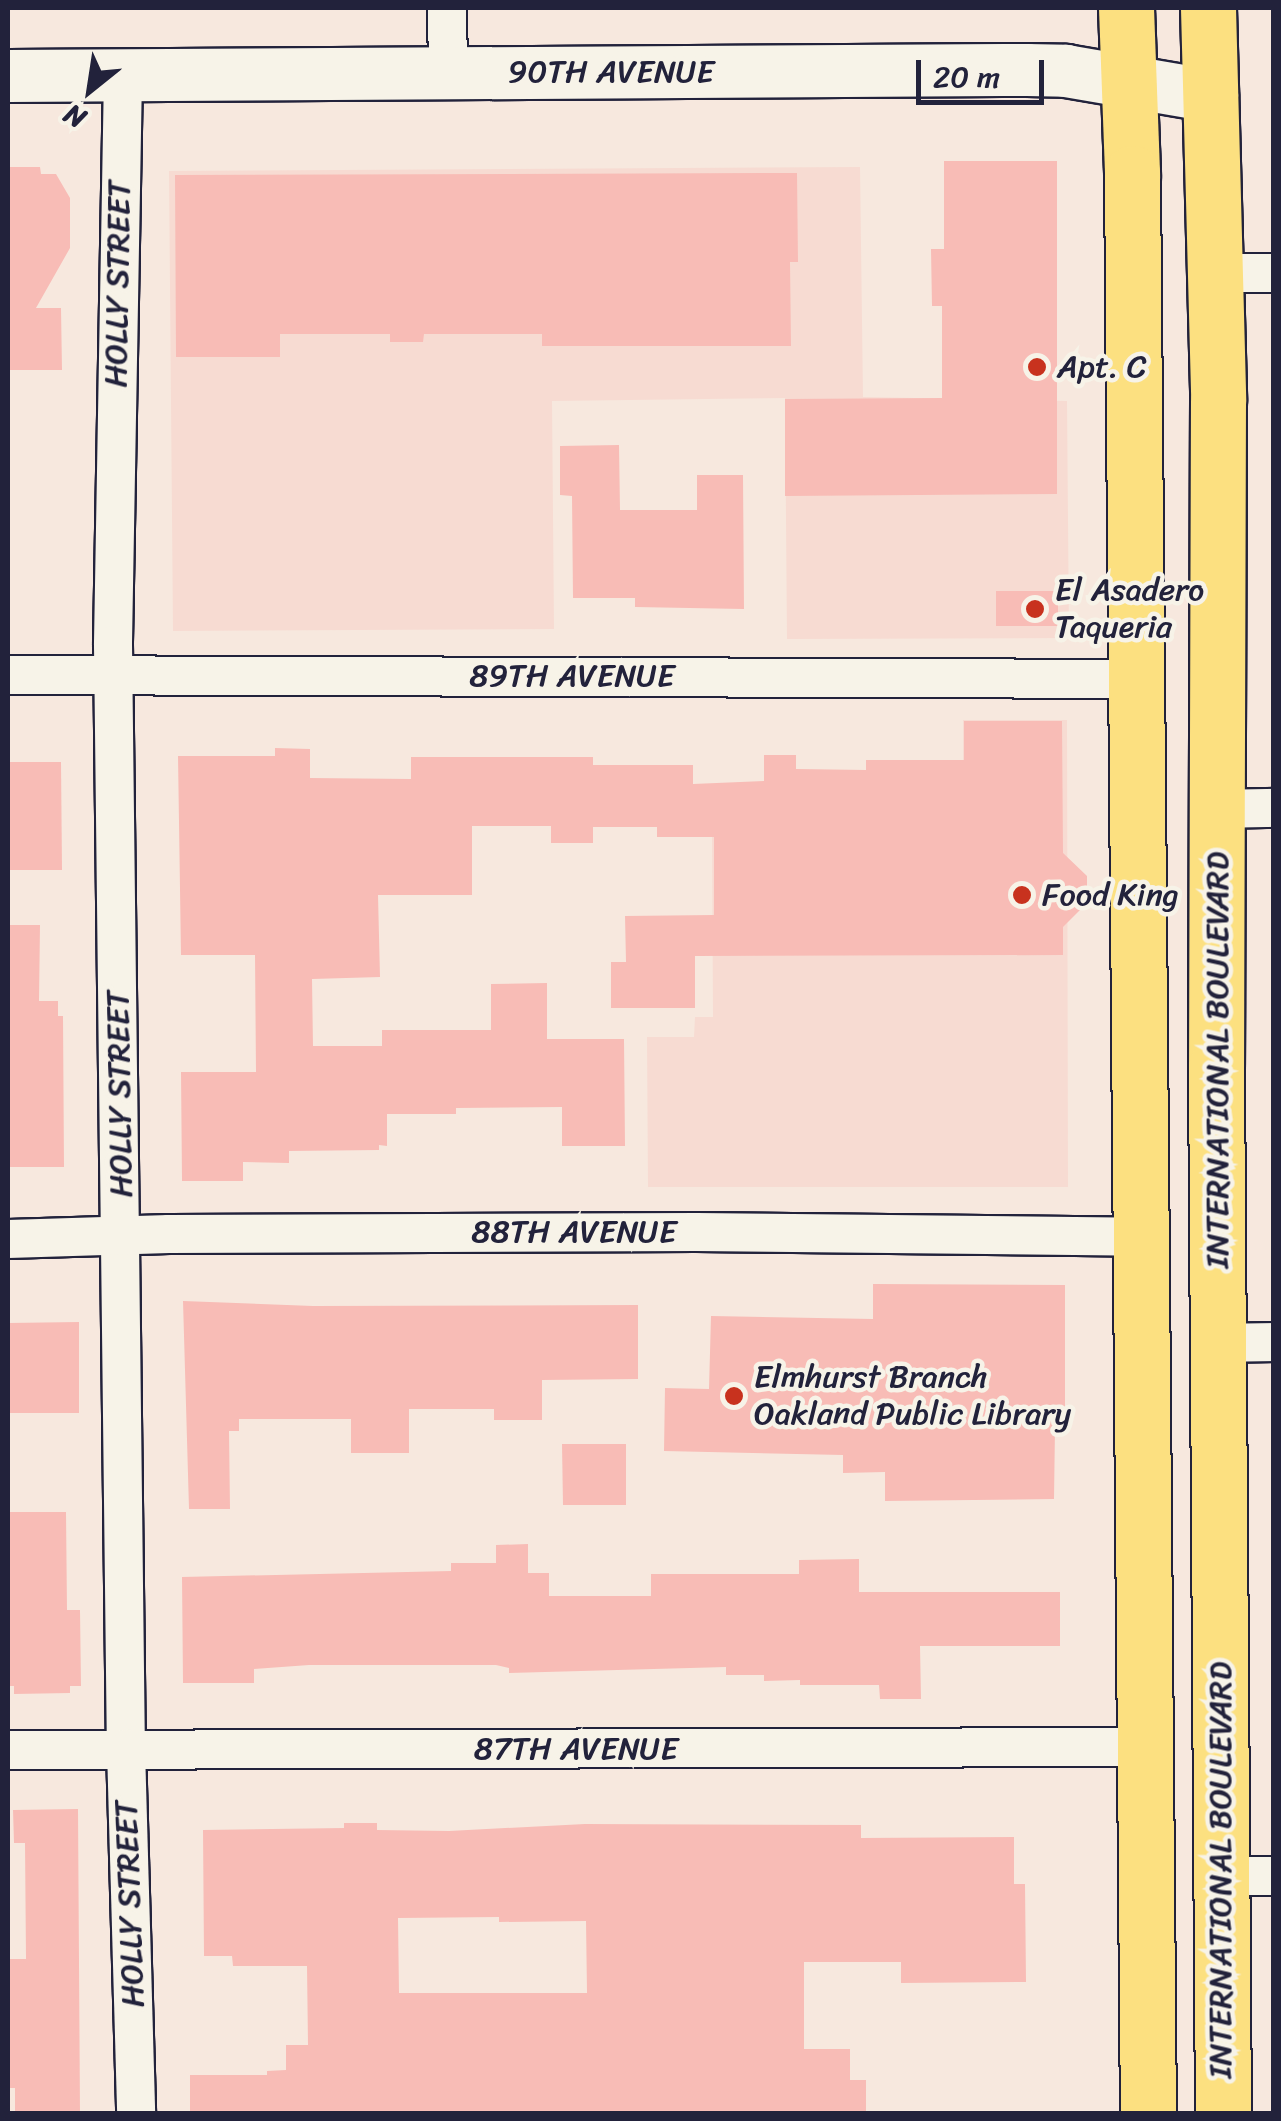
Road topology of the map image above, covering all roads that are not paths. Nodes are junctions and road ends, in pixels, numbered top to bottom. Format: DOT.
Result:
graph roads {
  1 [pos="447,8"];
  2 [pos="1126,8"];
  3 [pos="1208,8"];
  4 [pos="448,73"];
  5 [pos="123,75"];
  6 [pos="8,76"];
  7 [pos="1128,82"];
  8 [pos="1212,96"];
  9 [pos="1274,272"];
  10 [pos="1216,273"];
  11 [pos="114,674"];
  12 [pos="8,675"];
  13 [pos="1136,679"];
  14 [pos="1274,808"];
  15 [pos="1220,809"];
  16 [pos="122,1234"];
  17 [pos="1141,1237"];
  18 [pos="8,1239"];
  19 [pos="1274,1342"];
  20 [pos="1217,1343"];
  21 [pos="1144,1747"];
  22 [pos="126,1749"];
  23 [pos="8,1750"];
  24 [pos="1247,1876"];
  25 [pos="136,2114"];
  26 [pos="1148,2114"];
  27 [pos="1223,2114"];
  1 -- 4 [label="street"];
  2 -- 7 [label="main road"];
  3 -- 8 [label="main road, INTERNATIONAL BOULEVARD"];
  4 -- 5 [label="street, 90TH AVENUE"];
  4 -- 7 [label="street, 90TH AVENUE"];
  5 -- 6 [label="street, 90TH AVENUE"];
  5 -- 11 [label="street, HOLLY STREET"];
  7 -- 8 [label="street, 90TH AVENUE"];
  7 -- 13 [label="main road"];
  8 -- 10 [label="main road, INTERNATIONAL BOULEVARD"];
  9 -- 10 [label="street"];
  10 -- 15 [label="main road, INTERNATIONAL BOULEVARD"];
  11 -- 12 [label="street, 89TH AVENUE"];
  11 -- 13 [label="street, 89TH AVENUE"];
  11 -- 16 [label="street, HOLLY STREET"];
  13 -- 17 [label="main road"];
  14 -- 15 [label="street"];
  15 -- 20 [label="main road, INTERNATIONAL BOULEVARD"];
  16 -- 17 [label="street, 88TH AVENUE"];
  16 -- 18 [label="street, 88TH AVENUE"];
  16 -- 22 [label="street, HOLLY STREET"];
  17 -- 21 [label="main road"];
  19 -- 20 [label="street"];
  20 -- 24 [label="main road, INTERNATIONAL BOULEVARD"];
  21 -- 22 [label="street, 87TH AVENUE"];
  21 -- 26 [label="main road"];
  22 -- 23 [label="street, 87TH AVENUE"];
  22 -- 25 [label="street, HOLLY STREET"];
  24 -- 27 [label="main road, INTERNATIONAL BOULEVARD"];
}
